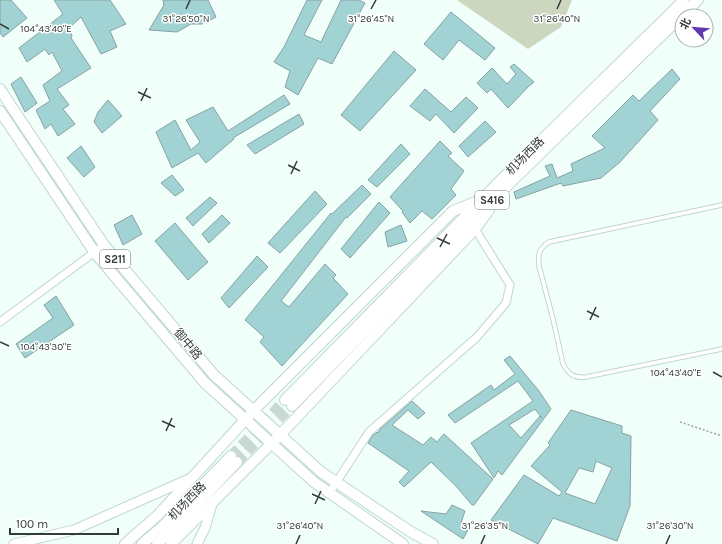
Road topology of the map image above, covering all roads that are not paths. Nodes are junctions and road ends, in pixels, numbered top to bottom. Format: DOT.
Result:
graph roads {
  1 [pos="684,0"];
  2 [pos="698,0"];
  3 [pos="0,89"];
  4 [pos="0,111"];
  5 [pos="506,187"];
  6 [pos="481,200"];
  7 [pos="722,205"];
  8 [pos="475,229"];
  9 [pos="104,246"];
  10 [pos="95,253"];
  11 [pos="0,322"];
  12 [pos="722,348"];
  13 [pos="253,411"];
  14 [pos="245,419"];
  15 [pos="280,435"];
  16 [pos="271,443"];
  17 [pos="192,478"];
  18 [pos="335,483"];
  19 [pos="330,492"];
  20 [pos="213,501"];
  21 [pos="14,544"];
  22 [pos="125,544"];
  23 [pos="142,544"];
  24 [pos="157,544"];
  25 [pos="171,544"];
  26 [pos="197,544"];
  27 [pos="403,544"];
  28 [pos="433,544"];
  1 -- 6 [label="main road, 机场西路 / S416"];
  2 -- 5 [label="main road, S416"];
  3 -- 9 [label="main road, 御中路 / S211"];
  4 -- 10 [label="main road, 御中路 / S211"];
  5 -- 6 [label="main road, 机场西路 / S416"];
  5 -- 8 [label="main road"];
  6 -- 13 [label="main road"];
  7 -- 12 [label="lane"];
  8 -- 15 [label="main road"];
  8 -- 18 [label="street"];
  9 -- 10 [label="street"];
  9 -- 13 [label="main road, 御中路 / S211"];
  10 -- 11 [label="street"];
  10 -- 14 [label="main road, 御中路 / S211"];
  13 -- 14 [label="main road"];
  13 -- 15 [label="main road, 御中路 / S211"];
  14 -- 16 [label="main road, 御中路 / S211"];
  14 -- 17 [label="main road"];
  15 -- 16 [label="main road"];
  15 -- 18 [label="main road, 御中路 / S211"];
  16 -- 19 [label="main road, 御中路 / S211"];
  16 -- 20 [label="main road"];
  17 -- 21 [label="street"];
  17 -- 22 [label="main road"];
  18 -- 19 [label="street"];
  18 -- 28 [label="main road, 御中路 / S211"];
  19 -- 27 [label="main road, 御中路 / S211"];
  20 -- 25 [label="main road"];
  20 -- 26 [label="street"];
  23 -- 24 [label="main road, 机场西路"];
}
